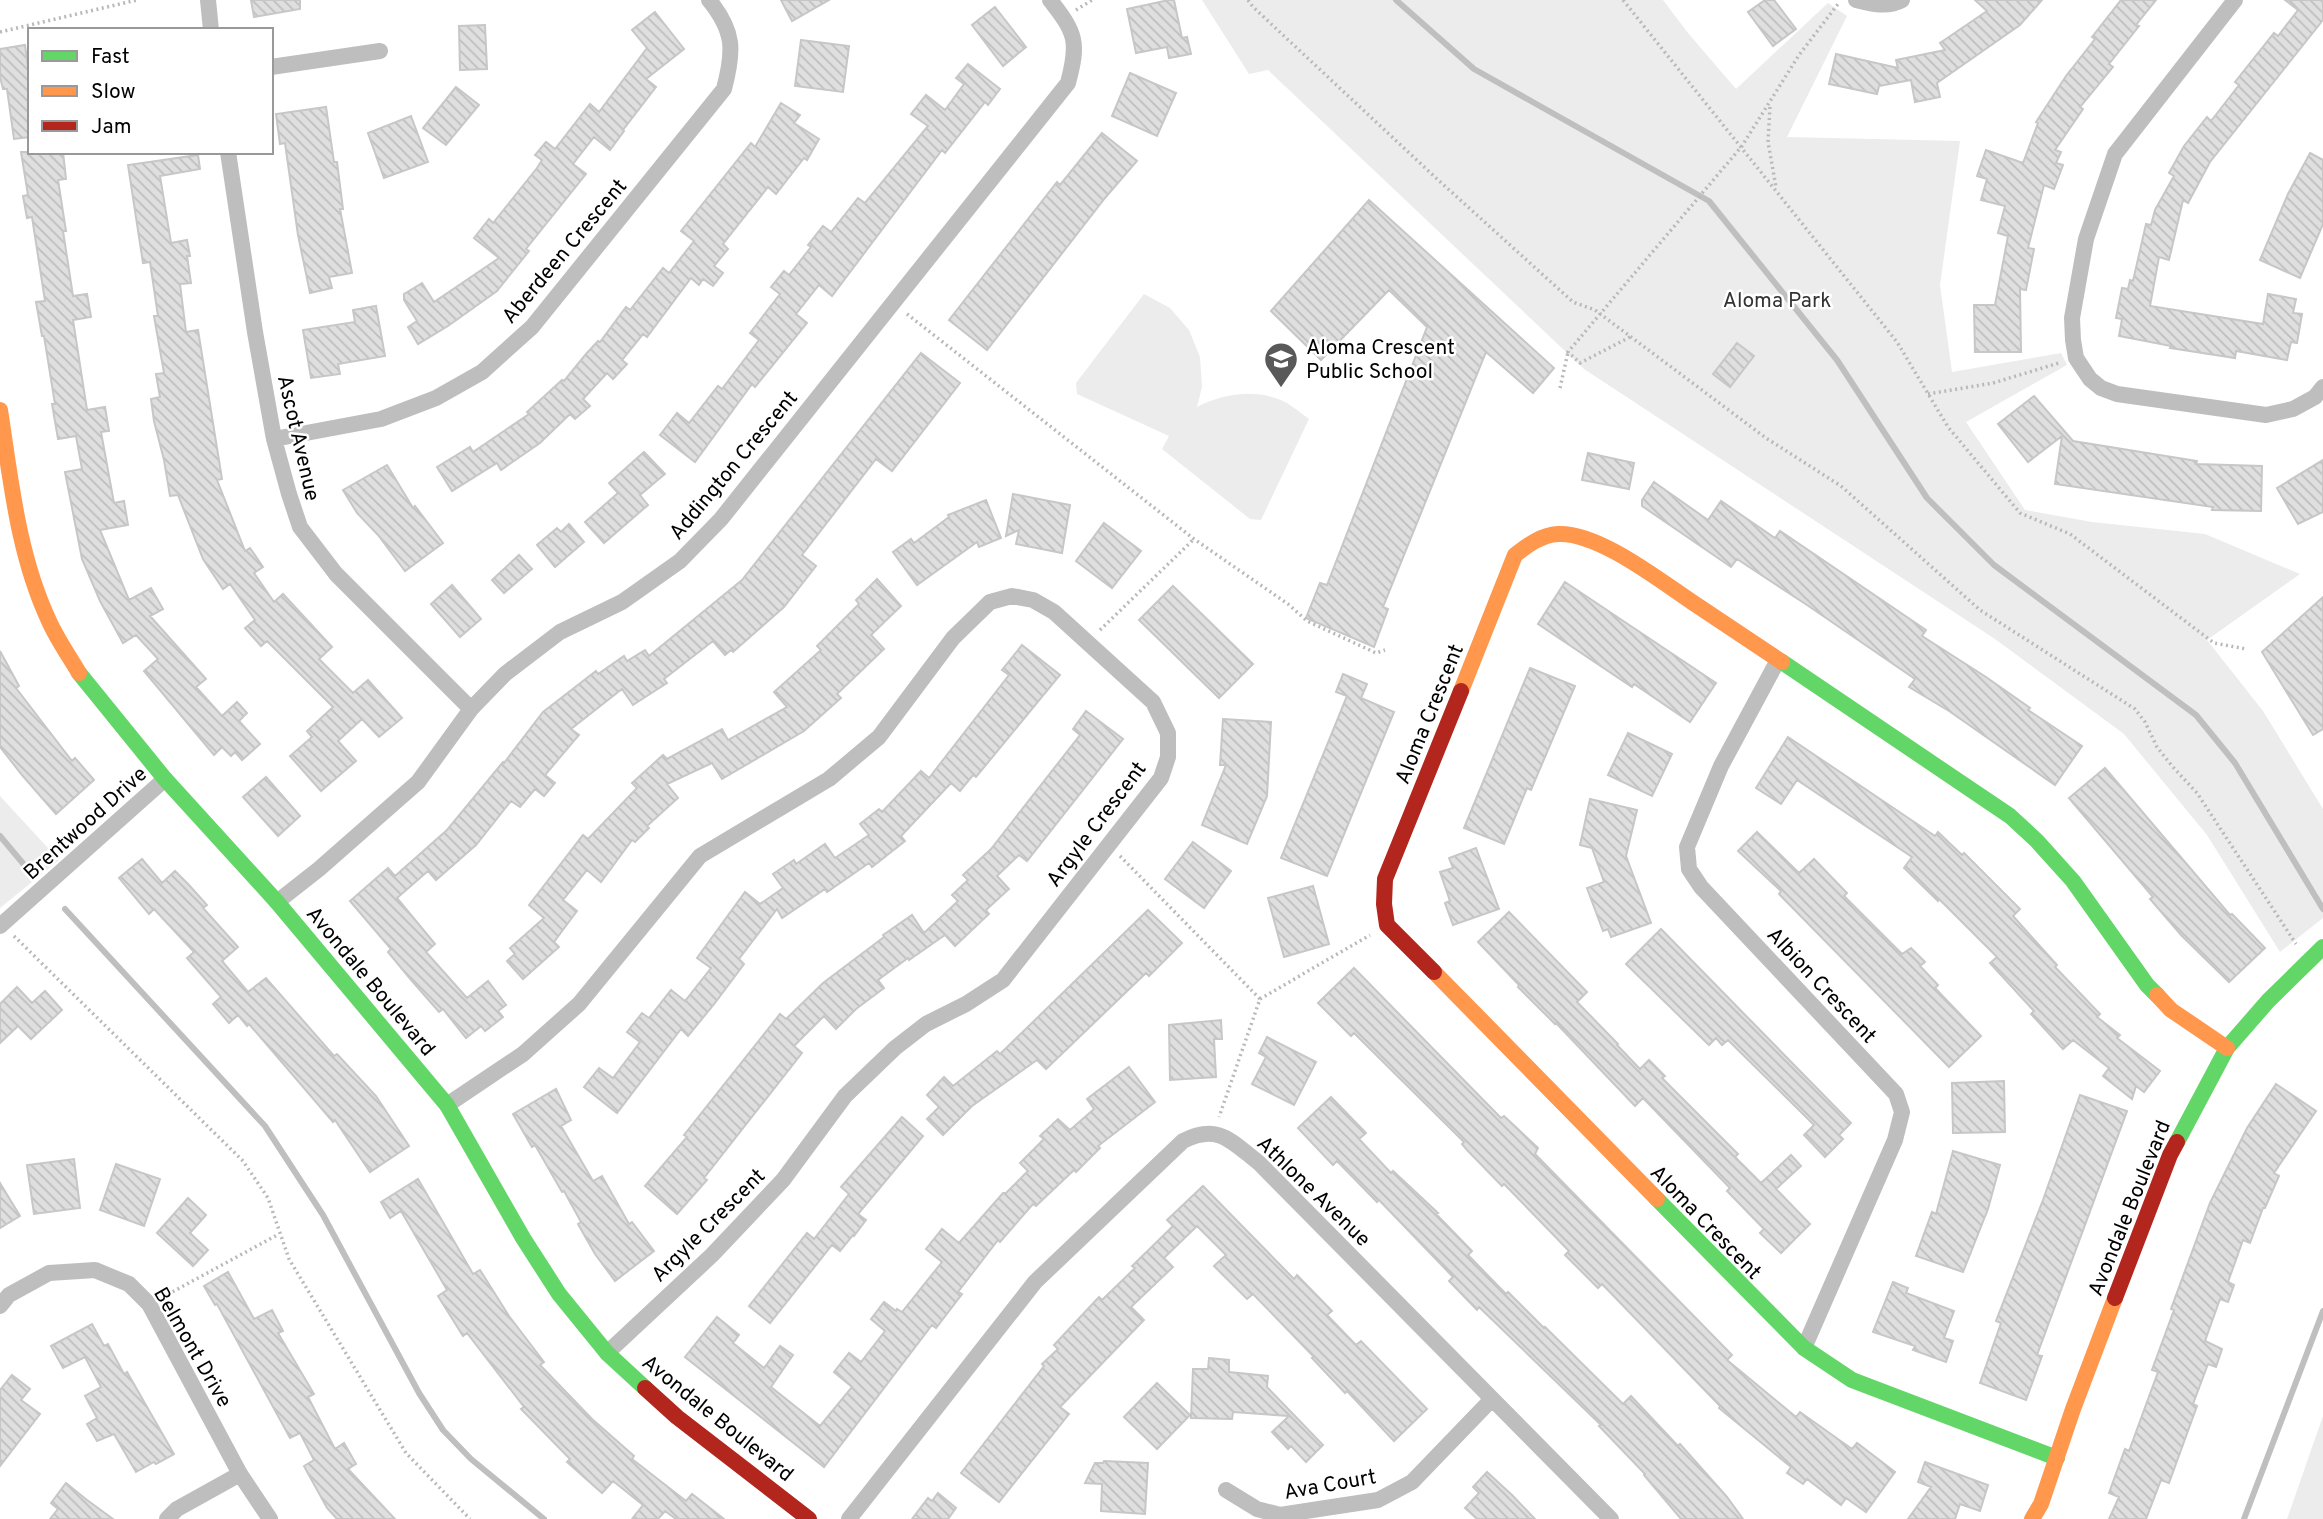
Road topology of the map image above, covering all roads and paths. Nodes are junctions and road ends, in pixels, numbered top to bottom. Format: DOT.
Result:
graph roads {
  1 [pos="137,0"];
  2 [pos="208,0"];
  3 [pos="709,0"];
  4 [pos="1050,0"];
  5 [pos="1246,0"];
  6 [pos="1623,0"];
  7 [pos="1842,0"];
  8 [pos="1856,0"];
  9 [pos="1902,0"];
  10 [pos="2235,0"];
  11 [pos="211,28"];
  12 [pos="0,32"];
  13 [pos="380,51"];
  14 [pos="273,67"];
  15 [pos="1770,104"];
  16 [pos="1742,146"];
  17 [pos="228,154"];
  18 [pos="1776,189"];
  19 [pos="893,303"];
  20 [pos="1600,314"];
  21 [pos="1630,337"];
  22 [pos="1568,352"];
  23 [pos="2076,358"];
  24 [pos="2323,387"];
  25 [pos="1560,388"];
  26 [pos="1928,394"];
  27 [pos="0,410"];
  28 [pos="274,439"];
  29 [pos="1194,539"];
  30 [pos="1088,642"];
  31 [pos="2246,649"];
  32 [pos="1385,650"];
  33 [pos="1778,660"];
  34 [pos="471,709"];
  35 [pos="165,779"];
  36 [pos="1108,844"];
  37 [pos="277,902"];
  38 [pos="1,925"];
  39 [pos="1387,925"];
  40 [pos="2323,947"];
  41 [pos="2308,961"];
  42 [pos="1260,999"];
  43 [pos="2227,1048"];
  44 [pos="447,1105"];
  45 [pos="1213,1132"];
  46 [pos="280,1234"];
  47 [pos="149,1304"];
  48 [pos="0,1306"];
  49 [pos="1804,1349"];
  50 [pos="607,1353"];
  51 [pos="1492,1399"];
  52 [pos="2057,1458"];
  53 [pos="240,1474"];
  54 [pos="1226,1490"];
  55 [pos="167,1519"];
  56 [pos="270,1519"];
  57 [pos="470,1519"];
  58 [pos="809,1519"];
  59 [pos="849,1519"];
  60 [pos="1611,1519"];
  61 [pos="2032,1519"];
  1 -- 12 [label="path"];
  2 -- 11 [label="street"];
  3 -- 28 [label="street, Aberdeen Crescent"];
  4 -- 19 [label="street, Addington Crescent"];
  5 -- 20 [label="path"];
  6 -- 16 [label="path"];
  7 -- 15 [label="path"];
  8 -- 9 [label="street"];
  10 -- 23 [label="street"];
  13 -- 14 [label="street"];
  15 -- 16 [label="path"];
  15 -- 18 [label="path"];
  16 -- 18 [label="path"];
  16 -- 20 [label="path"];
  17 -- 28 [label="street, Ascot Avenue"];
  18 -- 26 [label="path"];
  19 -- 29 [label="path"];
  19 -- 34 [label="street, Addington Crescent"];
  20 -- 21 [label="path"];
  20 -- 22 [label="path"];
  21 -- 22 [label="path"];
  21 -- 41 [label="path"];
  22 -- 25 [label="path"];
  23 -- 24 [label="street"];
  23 -- 26 [label="path"];
  26 -- 31 [label="path"];
  27 -- 35 [label="street, Avondale Boulevard"];
  28 -- 34 [label="street, Ascot Avenue"];
  29 -- 30 [label="path"];
  29 -- 32 [label="path"];
  30 -- 36 [label="street, Argyle Crescent"];
  30 -- 44 [label="street, Argyle Crescent"];
  33 -- 39 [label="street, Aloma Crescent"];
  33 -- 43 [label="street, Aloma Crescent"];
  33 -- 49 [label="street, Albion Crescent"];
  34 -- 37 [label="street, Addington Crescent"];
  35 -- 37 [label="street, Avondale Boulevard"];
  35 -- 38 [label="street, Brentwood Drive"];
  36 -- 42 [label="path"];
  36 -- 50 [label="street, Argyle Crescent"];
  37 -- 44 [label="street, Avondale Boulevard"];
  38 -- 46 [label="path"];
  39 -- 42 [label="path"];
  39 -- 49 [label="street, Aloma Crescent"];
  40 -- 41 [label="street, Avondale Boulevard"];
  41 -- 43 [label="street, Avondale Boulevard"];
  42 -- 45 [label="path"];
  43 -- 52 [label="street, Avondale Boulevard"];
  44 -- 50 [label="street, Avondale Boulevard"];
  45 -- 51 [label="street, Athlone Avenue"];
  45 -- 59 [label="street"];
  46 -- 47 [label="path"];
  46 -- 57 [label="path"];
  47 -- 48 [label="street, Belmont Drive"];
  47 -- 53 [label="street, Belmont Drive"];
  49 -- 52 [label="street, Aloma Crescent"];
  50 -- 58 [label="street, Avondale Boulevard"];
  51 -- 54 [label="street, Ava Court"];
  51 -- 60 [label="street, Athlone Avenue"];
  52 -- 61 [label="street, Avondale Boulevard"];
  53 -- 55 [label="street"];
  53 -- 56 [label="street, Belmont Drive"];
}
